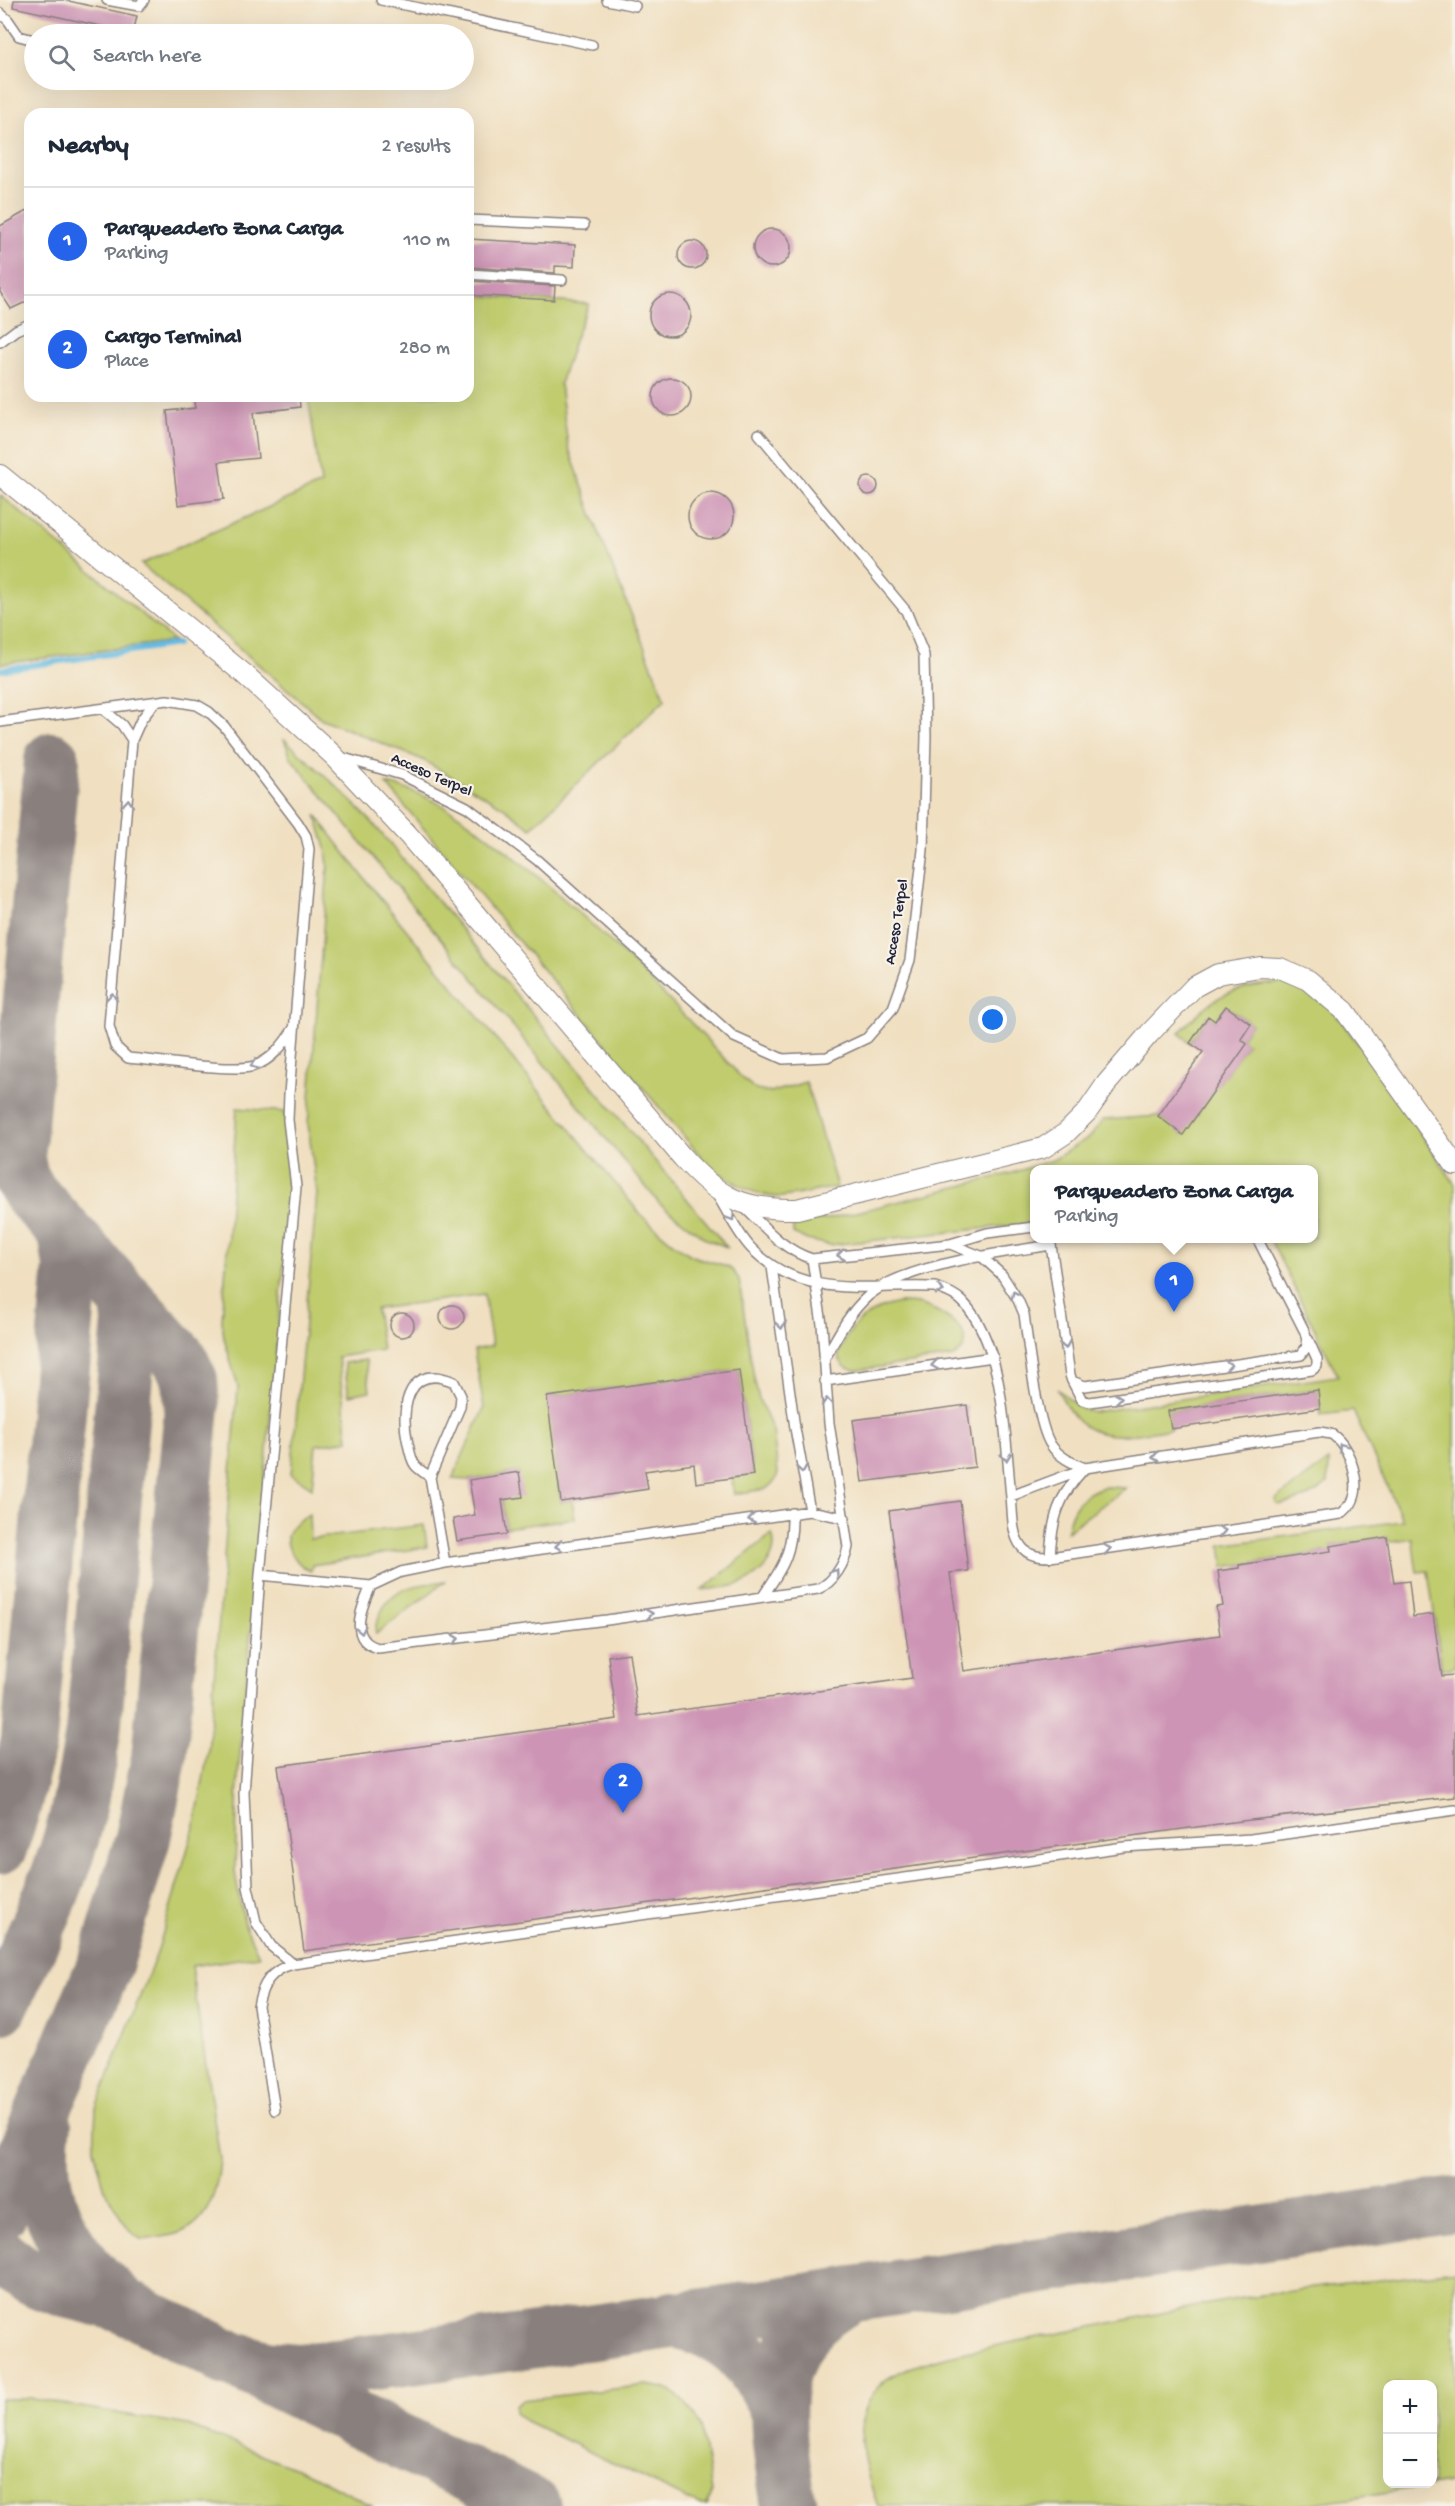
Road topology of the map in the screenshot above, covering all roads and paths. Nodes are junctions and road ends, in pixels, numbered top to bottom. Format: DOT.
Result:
graph roads {
  1 [pos="107,0"];
  2 [pos="144,0"];
  3 [pos="384,0"];
  4 [pos="607,0"];
  5 [pos="635,6"];
  6 [pos="0,13"];
  7 [pos="24,37"];
  8 [pos="592,45"];
  9 [pos="474,220"];
  10 [pos="584,225"];
  11 [pos="474,274"];
  12 [pos="562,280"];
  13 [pos="24,327"];
  14 [pos="0,342"];
  15 [pos="759,434"];
  16 [pos="0,475"];
  17 [pos="155,702"];
  18 [pos="103,709"];
  19 [pos="0,722"];
  20 [pos="132,740"];
  21 [pos="333,755"];
  22 [pos="295,1026"];
  23 [pos="1455,1165"];
  24 [pos="712,1188"];
  25 [pos="740,1202"];
  26 [pos="1030,1228"];
  27 [pos="1046,1243"];
  28 [pos="1051,1243"];
  29 [pos="1259,1243"];
  30 [pos="950,1244"];
  31 [pos="981,1256"];
  32 [pos="812,1259"];
  33 [pos="772,1267"];
  34 [pos="816,1285"];
  35 [pos="882,1286"];
  36 [pos="1305,1332"];
  37 [pos="993,1357"];
  38 [pos="824,1360"];
  39 [pos="825,1380"];
  40 [pos="1072,1381"];
  41 [pos="1085,1468"];
  42 [pos="429,1477"];
  43 [pos="1011,1496"];
  44 [pos="810,1511"];
  45 [pos="792,1513"];
  46 [pos="844,1518"];
  47 [pos="1050,1557"];
  48 [pos="445,1563"];
  49 [pos="260,1575"];
  50 [pos="371,1586"];
  51 [pos="763,1596"];
  52 [pos="1455,1810"];
  53 [pos="293,1964"];
  54 [pos="275,2110"];
  1 -- 2 [label="lane"];
  3 -- 8 [label="lane"];
  4 -- 5 [label="lane"];
  6 -- 7 [label="lane"];
  9 -- 10 [label="lane"];
  11 -- 12 [label="lane"];
  13 -- 14 [label="lane"];
  15 -- 21 [label="lane, Acceso Terpel"];
  16 -- 21 [label="street"];
  17 -- 18 [label="lane"];
  17 -- 20 [label="lane"];
  17 -- 22 [label="lane"];
  18 -- 19 [label="lane"];
  18 -- 20 [label="lane"];
  22 -- 20 [label="lane, one-way"];
  21 -- 24 [label="street"];
  22 -- 49 [label="lane"];
  23 -- 25 [label="street"];
  24 -- 25 [label="street"];
  24 -- 33 [label="lane, one-way"];
  25 -- 32 [label="lane"];
  26 -- 30 [label="lane"];
  27 -- 31 [label="lane"];
  28 -- 40 [label="lane, one-way"];
  29 -- 36 [label="lane"];
  30 -- 31 [label="lane"];
  30 -- 32 [label="lane, one-way"];
  31 -- 35 [label="lane"];
  41 -- 31 [label="lane, one-way"];
  32 -- 34 [label="lane"];
  33 -- 34 [label="lane"];
  33 -- 44 [label="lane, one-way"];
  34 -- 35 [label="lane"];
  34 -- 38 [label="lane"];
  35 -- 37 [label="lane, one-way"];
  35 -- 38 [label="lane"];
  40 -- 36 [label="lane, one-way"];
  40 -- 36 [label="lane, one-way"];
  37 -- 39 [label="lane, one-way"];
  37 -- 43 [label="lane, one-way"];
  38 -- 39 [label="lane"];
  46 -- 39 [label="lane, one-way"];
  41 -- 43 [label="lane"];
  41 -- 47 [label="lane"];
  47 -- 41 [label="lane, one-way"];
  42 -- 42 [label="lane"];
  42 -- 48 [label="lane"];
  43 -- 47 [label="lane"];
  44 -- 45 [label="lane"];
  44 -- 46 [label="lane"];
  45 -- 48 [label="lane, one-way"];
  45 -- 51 [label="lane"];
  51 -- 46 [label="lane, one-way"];
  48 -- 50 [label="lane"];
  49 -- 50 [label="lane"];
  49 -- 53 [label="lane"];
  50 -- 51 [label="lane, one-way"];
  52 -- 53 [label="lane"];
  53 -- 54 [label="lane"];
}
